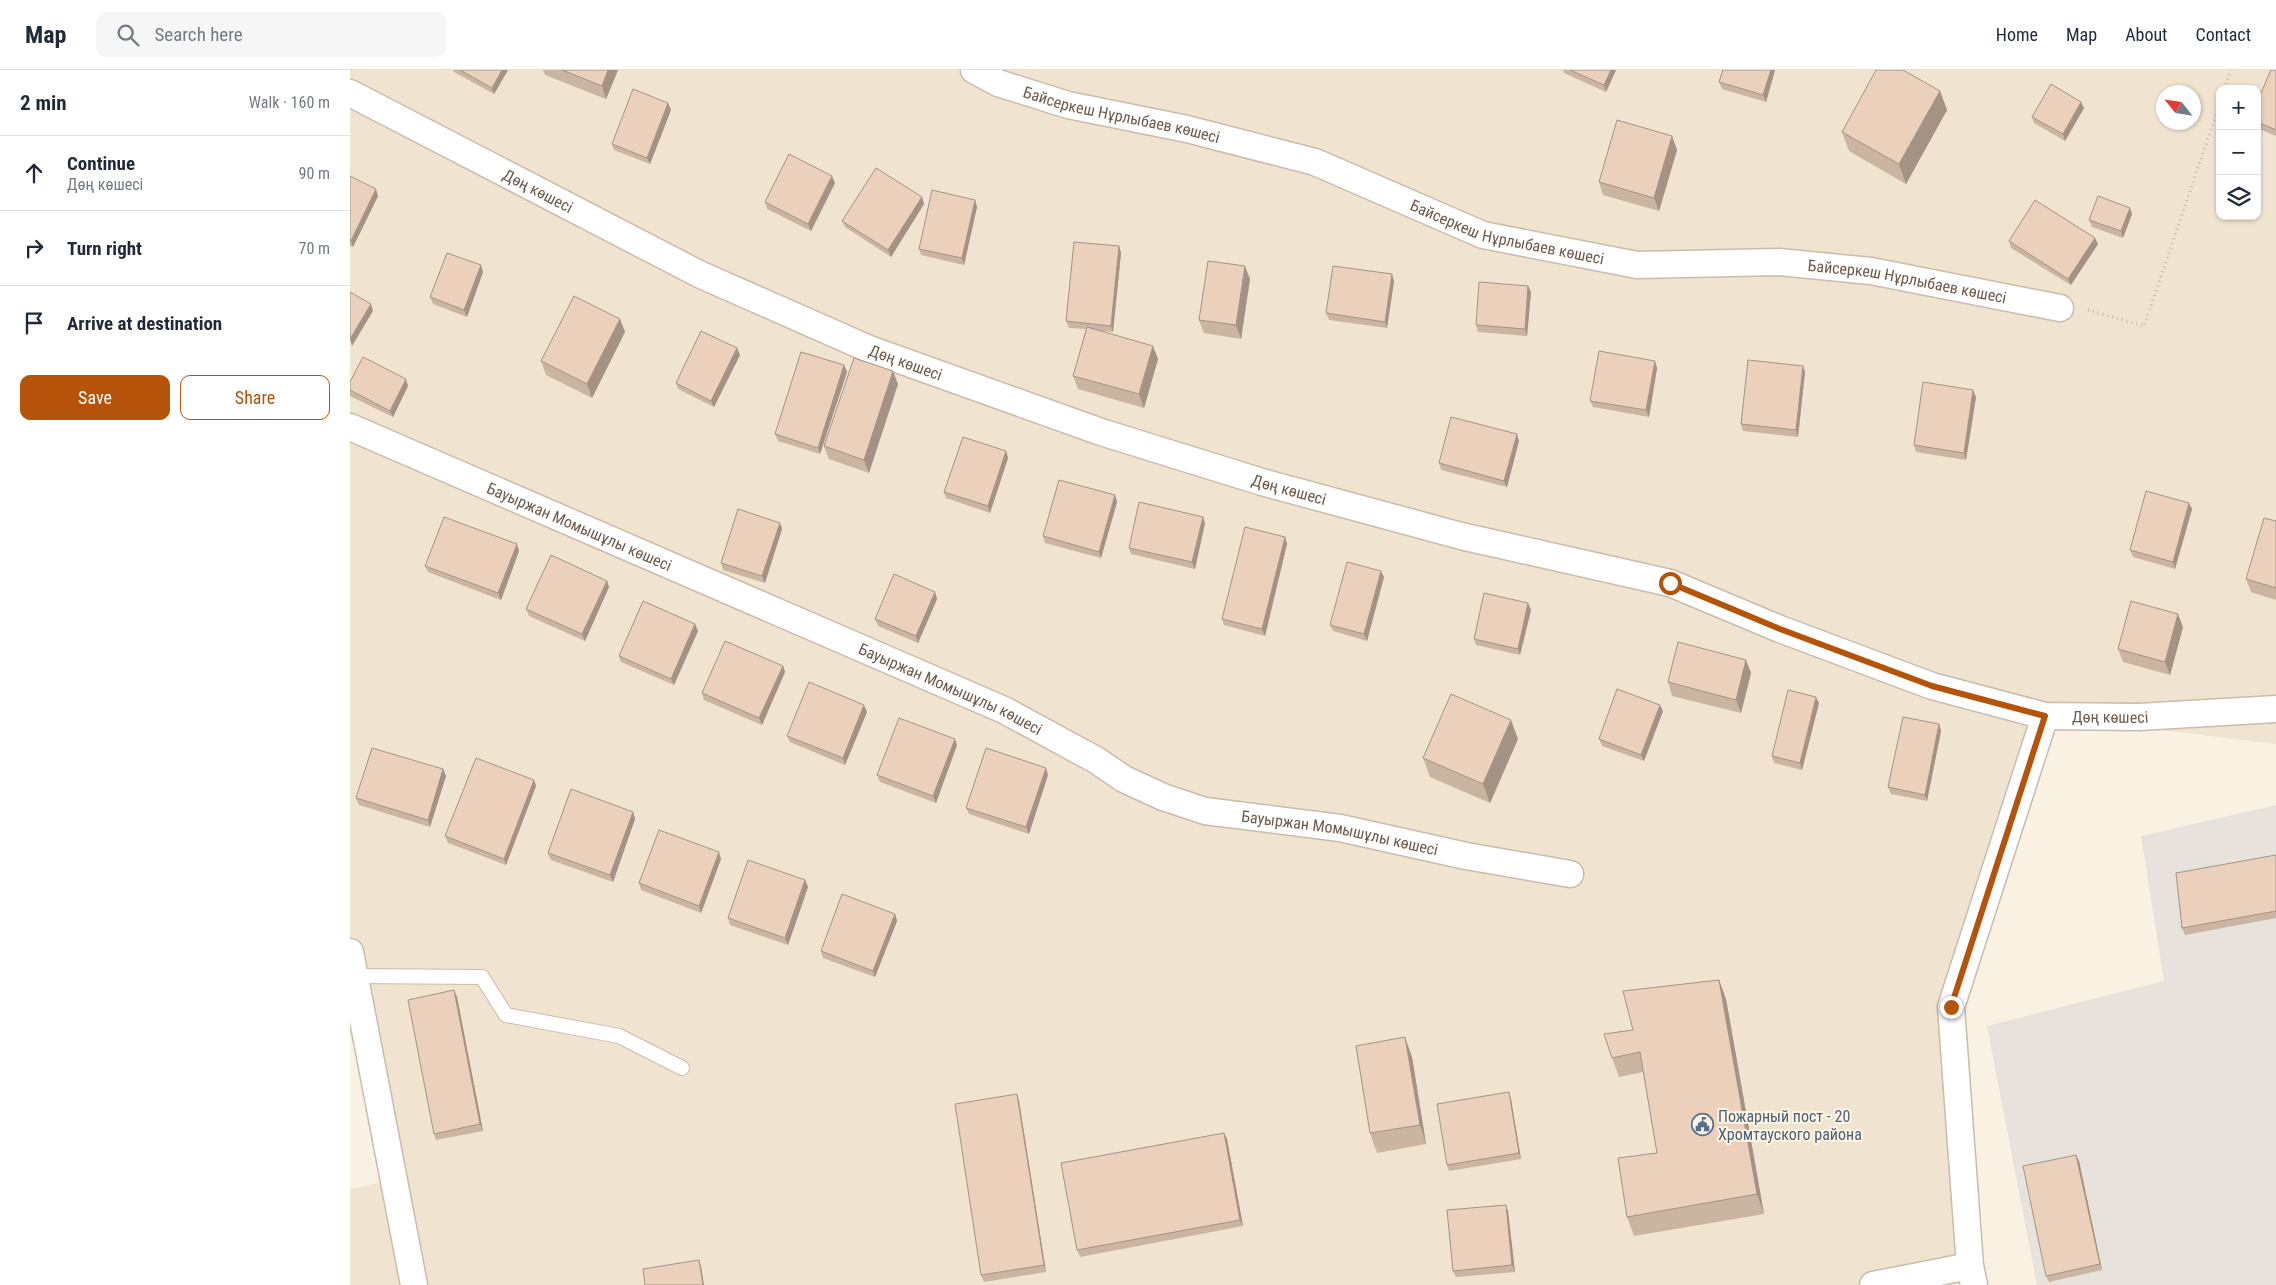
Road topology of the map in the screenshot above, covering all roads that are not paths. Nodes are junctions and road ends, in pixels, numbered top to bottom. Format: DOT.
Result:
graph roads {
  1 [pos="974,70"];
  2 [pos="350,93"];
  3 [pos="2060,308"];
  4 [pos="350,427"];
  5 [pos="2276,709"];
  6 [pos="2045,716"];
  7 [pos="1570,874"];
  8 [pos="352,964"];
  9 [pos="682,1068"];
  10 [pos="1972,1276"];
  11 [pos="414,1285"];
  12 [pos="1873,1285"];
  1 -- 3 [label="street, Байсеркеш Нұрлыбаев көшесі"];
  2 -- 6 [label="street, Дөң көшесі"];
  4 -- 7 [label="street, Бауыржан Момышұлы көшесі"];
  5 -- 6 [label="street, Дөң көшесі"];
  6 -- 10 [label="street"];
  8 -- 9 [label="lane"];
  8 -- 11 [label="street"];
  10 -- 12 [label="street"];
}
